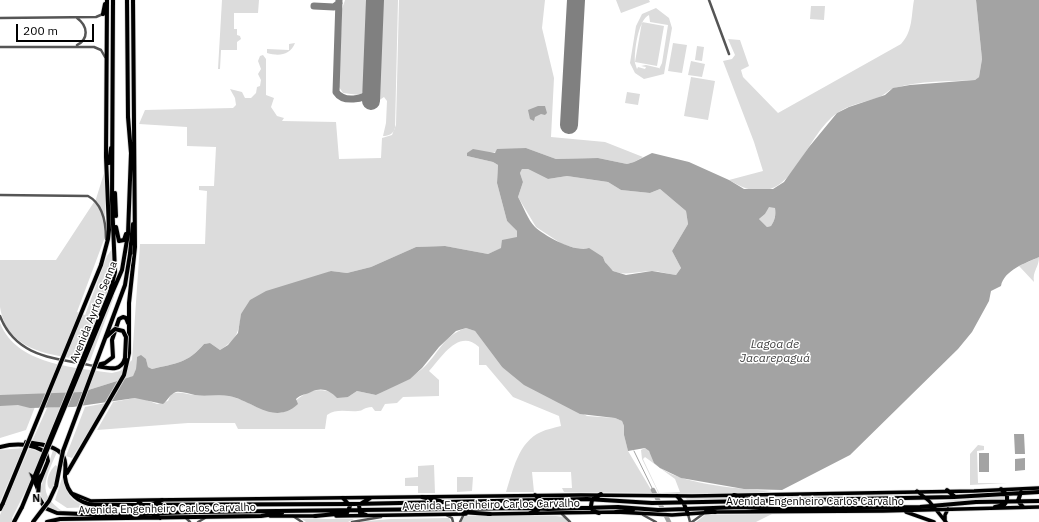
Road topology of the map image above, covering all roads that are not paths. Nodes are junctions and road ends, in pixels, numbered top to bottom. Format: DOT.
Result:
graph roads {
  1 [pos="106,0"];
  2 [pos="113,0"];
  3 [pos="127,0"];
  4 [pos="134,0"];
  5 [pos="709,0"];
  6 [pos="103,14"];
  7 [pos="0,18"];
  8 [pos="77,18"];
  9 [pos="0,46"];
  10 [pos="75,47"];
  11 [pos="729,54"];
  12 [pos="108,63"];
  13 [pos="134,81"];
  14 [pos="128,117"];
  15 [pos="113,140"];
  16 [pos="113,177"];
  17 [pos="107,178"];
  18 [pos="0,196"];
  19 [pos="108,206"];
  20 [pos="128,206"];
  21 [pos="134,216"];
  22 [pos="106,247"];
  23 [pos="115,247"];
  24 [pos="111,293"];
  25 [pos="0,316"];
  26 [pos="129,327"];
  27 [pos="105,338"];
  28 [pos="94,366"];
  29 [pos="0,446"];
  30 [pos="65,476"];
  31 [pos="1001,489"];
  32 [pos="947,490"];
  33 [pos="1039,490"];
  34 [pos="917,491"];
  35 [pos="71,492"];
  36 [pos="1020,492"];
  37 [pos="1006,493"];
  38 [pos="601,494"];
  39 [pos="535,495"];
  40 [pos="677,496"];
  41 [pos="734,496"];
  42 [pos="422,497"];
  43 [pos="924,497"];
  44 [pos="954,497"];
  45 [pos="343,498"];
  46 [pos="370,498"];
  47 [pos="138,500"];
  48 [pos="162,500"];
  49 [pos="541,500"];
  50 [pos="592,500"];
  51 [pos="752,500"];
  52 [pos="1007,501"];
  53 [pos="1018,501"];
  54 [pos="1039,501"];
  55 [pos="448,502"];
  56 [pos="683,502"];
  57 [pos="360,503"];
  58 [pos="143,504"];
  59 [pos="349,504"];
  60 [pos="152,505"];
  61 [pos="23,507"];
  62 [pos="995,507"];
  63 [pos="1024,507"];
  64 [pos="1039,507"];
  65 [pos="45,508"];
  66 [pos="934,508"];
  67 [pos="0,509"];
  68 [pos="540,509"];
  69 [pos="591,509"];
  70 [pos="686,509"];
  71 [pos="694,509"];
  72 [pos="948,509"];
  73 [pos="350,510"];
  74 [pos="359,510"];
  75 [pos="414,510"];
  76 [pos="903,510"];
  77 [pos="297,511"];
  78 [pos="194,512"];
  79 [pos="616,512"];
  80 [pos="642,512"];
  81 [pos="706,512"];
  82 [pos="716,512"];
  83 [pos="152,513"];
  84 [pos="530,513"];
  85 [pos="561,513"];
  86 [pos="599,513"];
  87 [pos="143,514"];
  88 [pos="446,514"];
  89 [pos="464,514"];
  90 [pos="490,514"];
  91 [pos="688,514"];
  92 [pos="366,515"];
  93 [pos="389,515"];
  94 [pos="261,516"];
  95 [pos="293,516"];
  96 [pos="315,516"];
  97 [pos="206,517"];
  98 [pos="223,517"];
  99 [pos="160,518"];
  100 [pos="185,518"];
  101 [pos="81,519"];
  102 [pos="122,519"];
  103 [pos="945,521"];
  104 [pos="14,522"];
  105 [pos="17,522"];
  106 [pos="33,522"];
  107 [pos="47,522"];
  108 [pos="190,522"];
  109 [pos="198,522"];
  110 [pos="302,522"];
  111 [pos="352,522"];
  112 [pos="453,522"];
  113 [pos="460,522"];
  114 [pos="570,522"];
  115 [pos="656,522"];
  116 [pos="691,522"];
  117 [pos="934,522"];
  1 -- 6 [label="highway"];
  1 -- 12 [label="highway, Avenida Ayrton Senna"];
  2 -- 15 [label="highway, Avenida Ayrton Senna"];
  3 -- 14 [label="highway, Avenida Ayrton Senna"];
  4 -- 13 [label="highway, Avenida Ayrton Senna"];
  5 -- 11 [label="street"];
  6 -- 8 [label="street"];
  7 -- 8 [label="street"];
  8 -- 10 [label="street"];
  9 -- 10 [label="street"];
  10 -- 12 [label="street"];
  12 -- 17 [label="highway, Avenida Ayrton Senna"];
  13 -- 14 [label="highway"];
  13 -- 21 [label="highway, Avenida Ayrton Senna"];
  14 -- 20 [label="highway, Avenida Ayrton Senna"];
  15 -- 16 [label="highway, Avenida Ayrton Senna"];
  15 -- 17 [label="highway"];
  16 -- 20 [label="highway"];
  16 -- 23 [label="highway, Avenida Ayrton Senna"];
  17 -- 19 [label="highway, Avenida Ayrton Senna"];
  18 -- 22 [label="street"];
  19 -- 22 [label="highway, Avenida Ayrton Senna"];
  19 -- 23 [label="highway"];
  20 -- 24 [label="highway, Avenida Ayrton Senna"];
  21 -- 26 [label="highway, Avenida Ayrton Senna"];
  21 -- 27 [label="highway, Avenida Ayrton Senna, bridge"];
  22 -- 67 [label="highway, Avenida Ayrton Senna, bridge"];
  23 -- 24 [label="highway, Avenida Ayrton Senna"];
  24 -- 61 [label="highway, Avenida Ayrton Senna, bridge"];
  25 -- 28 [label="street"];
  26 -- 28 [label="highway"];
  26 -- 30 [label="highway, Avenida Ayrton Senna"];
  27 -- 28 [label="highway, bridge"];
  27 -- 106 [label="highway, Avenida Ayrton Senna, bridge"];
  29 -- 30 [label="highway, Avenida Engenheiro Carlos Carvalho"];
  29 -- 65 [label="highway"];
  30 -- 35 [label="highway, Avenida Engenheiro Carlos Carvalho"];
  31 -- 32 [label="main road, Avenida Engenheiro Carlos Carvalho"];
  31 -- 33 [label="main road, Avenida Engenheiro Carlos Carvalho"];
  31 -- 37 [label="highway"];
  32 -- 34 [label="main road, Avenida Engenheiro Carlos Carvalho"];
  32 -- 44 [label="highway"];
  33 -- 36 [label="highway, Avenida Engenheiro Carlos Carvalho"];
  34 -- 41 [label="main road, Avenida Engenheiro Carlos Carvalho"];
  34 -- 43 [label="main road"];
  35 -- 47 [label="main road, Avenida Engenheiro Carlos Carvalho"];
  35 -- 58 [label="highway, Avenida Engenheiro Carlos Carvalho"];
  36 -- 37 [label="highway, Avenida Engenheiro Carlos Carvalho"];
  36 -- 53 [label="highway"];
  37 -- 44 [label="highway, Avenida Engenheiro Carlos Carvalho"];
  37 -- 52 [label="highway"];
  38 -- 39 [label="main road, Avenida Engenheiro Carlos Carvalho"];
  38 -- 40 [label="main road, Avenida Engenheiro Carlos Carvalho"];
  38 -- 50 [label="highway"];
  39 -- 42 [label="main road, Avenida Engenheiro Carlos Carvalho"];
  39 -- 49 [label="highway"];
  40 -- 41 [label="main road, Avenida Engenheiro Carlos Carvalho"];
  40 -- 56 [label="highway"];
  41 -- 51 [label="highway"];
  42 -- 46 [label="main road, Avenida Engenheiro Carlos Carvalho"];
  42 -- 55 [label="highway"];
  43 -- 44 [label="highway, Avenida Engenheiro Carlos Carvalho"];
  43 -- 51 [label="highway, Avenida Engenheiro Carlos Carvalho"];
  43 -- 66 [label="main road"];
  45 -- 46 [label="main road, Avenida Engenheiro Carlos Carvalho"];
  45 -- 48 [label="main road, Avenida Engenheiro Carlos Carvalho"];
  45 -- 59 [label="highway"];
  46 -- 57 [label="highway"];
  47 -- 48 [label="main road, Avenida Engenheiro Carlos Carvalho"];
  47 -- 58 [label="highway"];
  48 -- 60 [label="highway"];
  49 -- 50 [label="highway, Avenida Engenheiro Carlos Carvalho"];
  49 -- 55 [label="highway, Avenida Engenheiro Carlos Carvalho"];
  49 -- 68 [label="highway"];
  50 -- 56 [label="highway, Avenida Engenheiro Carlos Carvalho"];
  50 -- 69 [label="highway"];
  51 -- 56 [label="highway, Avenida Engenheiro Carlos Carvalho"];
  52 -- 53 [label="highway"];
  52 -- 62 [label="highway"];
  52 -- 66 [label="highway"];
  53 -- 54 [label="highway"];
  53 -- 63 [label="highway"];
  55 -- 57 [label="highway, Avenida Engenheiro Carlos Carvalho"];
  56 -- 70 [label="highway"];
  57 -- 59 [label="highway, Avenida Engenheiro Carlos Carvalho"];
  57 -- 74 [label="highway"];
  58 -- 60 [label="highway, Avenida Engenheiro Carlos Carvalho"];
  58 -- 87 [label="highway"];
  59 -- 60 [label="highway, Avenida Engenheiro Carlos Carvalho"];
  59 -- 73 [label="highway"];
  60 -- 83 [label="highway"];
  61 -- 104 [label="highway, Avenida Ayrton Senna"];
  61 -- 105 [label="highway, Avenida Ayrton Senna"];
  62 -- 63 [label="main road"];
  62 -- 72 [label="main road"];
  63 -- 64 [label="main road"];
  65 -- 87 [label="highway, Avenida Engenheiro Carlos Carvalho"];
  65 -- 101 [label="highway"];
  66 -- 71 [label="highway, Avenida Engenheiro Carlos Carvalho"];
  66 -- 72 [label="main road"];
  66 -- 76 [label="main road, Avenida Engenheiro Carlos Carvalho"];
  66 -- 103 [label="main road"];
  68 -- 69 [label="highway, Avenida Engenheiro Carlos Carvalho"];
  68 -- 75 [label="highway, Avenida Engenheiro Carlos Carvalho"];
  68 -- 84 [label="highway"];
  69 -- 80 [label="highway, Avenida Engenheiro Carlos Carvalho"];
  69 -- 86 [label="highway"];
  70 -- 71 [label="highway, Avenida Engenheiro Carlos Carvalho"];
  70 -- 80 [label="highway, Avenida Engenheiro Carlos Carvalho"];
  70 -- 91 [label="highway"];
  71 -- 82 [label="highway"];
  72 -- 103 [label="main road"];
  73 -- 74 [label="highway, Avenida Engenheiro Carlos Carvalho"];
  73 -- 77 [label="highway, Avenida Engenheiro Carlos Carvalho"];
  73 -- 96 [label="highway"];
  74 -- 75 [label="highway, Avenida Engenheiro Carlos Carvalho"];
  74 -- 92 [label="highway"];
  75 -- 90 [label="highway"];
  76 -- 82 [label="main road, Avenida Engenheiro Carlos Carvalho"];
  76 -- 117 [label="main road"];
  77 -- 78 [label="highway, Avenida Engenheiro Carlos Carvalho"];
  77 -- 94 [label="highway"];
  78 -- 83 [label="highway, Avenida Engenheiro Carlos Carvalho"];
  78 -- 98 [label="highway"];
  79 -- 80 [label="highway"];
  79 -- 86 [label="main road, Avenida Engenheiro Carlos Carvalho"];
  80 -- 91 [label="main road, Avenida Engenheiro Carlos Carvalho"];
  80 -- 115 [label="street"];
  81 -- 82 [label="main road, Avenida Engenheiro Carlos Carvalho"];
  81 -- 91 [label="main road, Avenida Engenheiro Carlos Carvalho"];
  81 -- 116 [label="street"];
  83 -- 87 [label="highway, Avenida Engenheiro Carlos Carvalho"];
  83 -- 99 [label="highway"];
  84 -- 85 [label="main road, Avenida Engenheiro Carlos Carvalho"];
  84 -- 90 [label="main road, Avenida Engenheiro Carlos Carvalho"];
  85 -- 86 [label="main road, Avenida Engenheiro Carlos Carvalho"];
  85 -- 114 [label="street"];
  87 -- 102 [label="highway"];
  88 -- 89 [label="main road, Avenida Engenheiro Carlos Carvalho"];
  88 -- 93 [label="main road, Avenida Engenheiro Carlos Carvalho"];
  88 -- 112 [label="street"];
  89 -- 90 [label="main road, Avenida Engenheiro Carlos Carvalho"];
  89 -- 113 [label="street"];
  91 -- 116 [label="street"];
  92 -- 93 [label="main road, Avenida Engenheiro Carlos Carvalho"];
  92 -- 96 [label="main road, Avenida Engenheiro Carlos Carvalho"];
  93 -- 111 [label="street"];
  94 -- 95 [label="main road, Avenida Engenheiro Carlos Carvalho"];
  94 -- 98 [label="highway, Avenida Engenheiro Carlos Carvalho"];
  95 -- 96 [label="main road, Avenida Engenheiro Carlos Carvalho"];
  95 -- 110 [label="street"];
  97 -- 98 [label="highway, Avenida Engenheiro Carlos Carvalho"];
  97 -- 100 [label="highway, Avenida Engenheiro Carlos Carvalho"];
  97 -- 109 [label="street"];
  99 -- 100 [label="highway, Avenida Engenheiro Carlos Carvalho"];
  99 -- 102 [label="highway, Avenida Engenheiro Carlos Carvalho"];
  100 -- 108 [label="street"];
  101 -- 102 [label="highway, Avenida Engenheiro Carlos Carvalho"];
  101 -- 107 [label="highway, Avenida Engenheiro Carlos Carvalho"];
}
